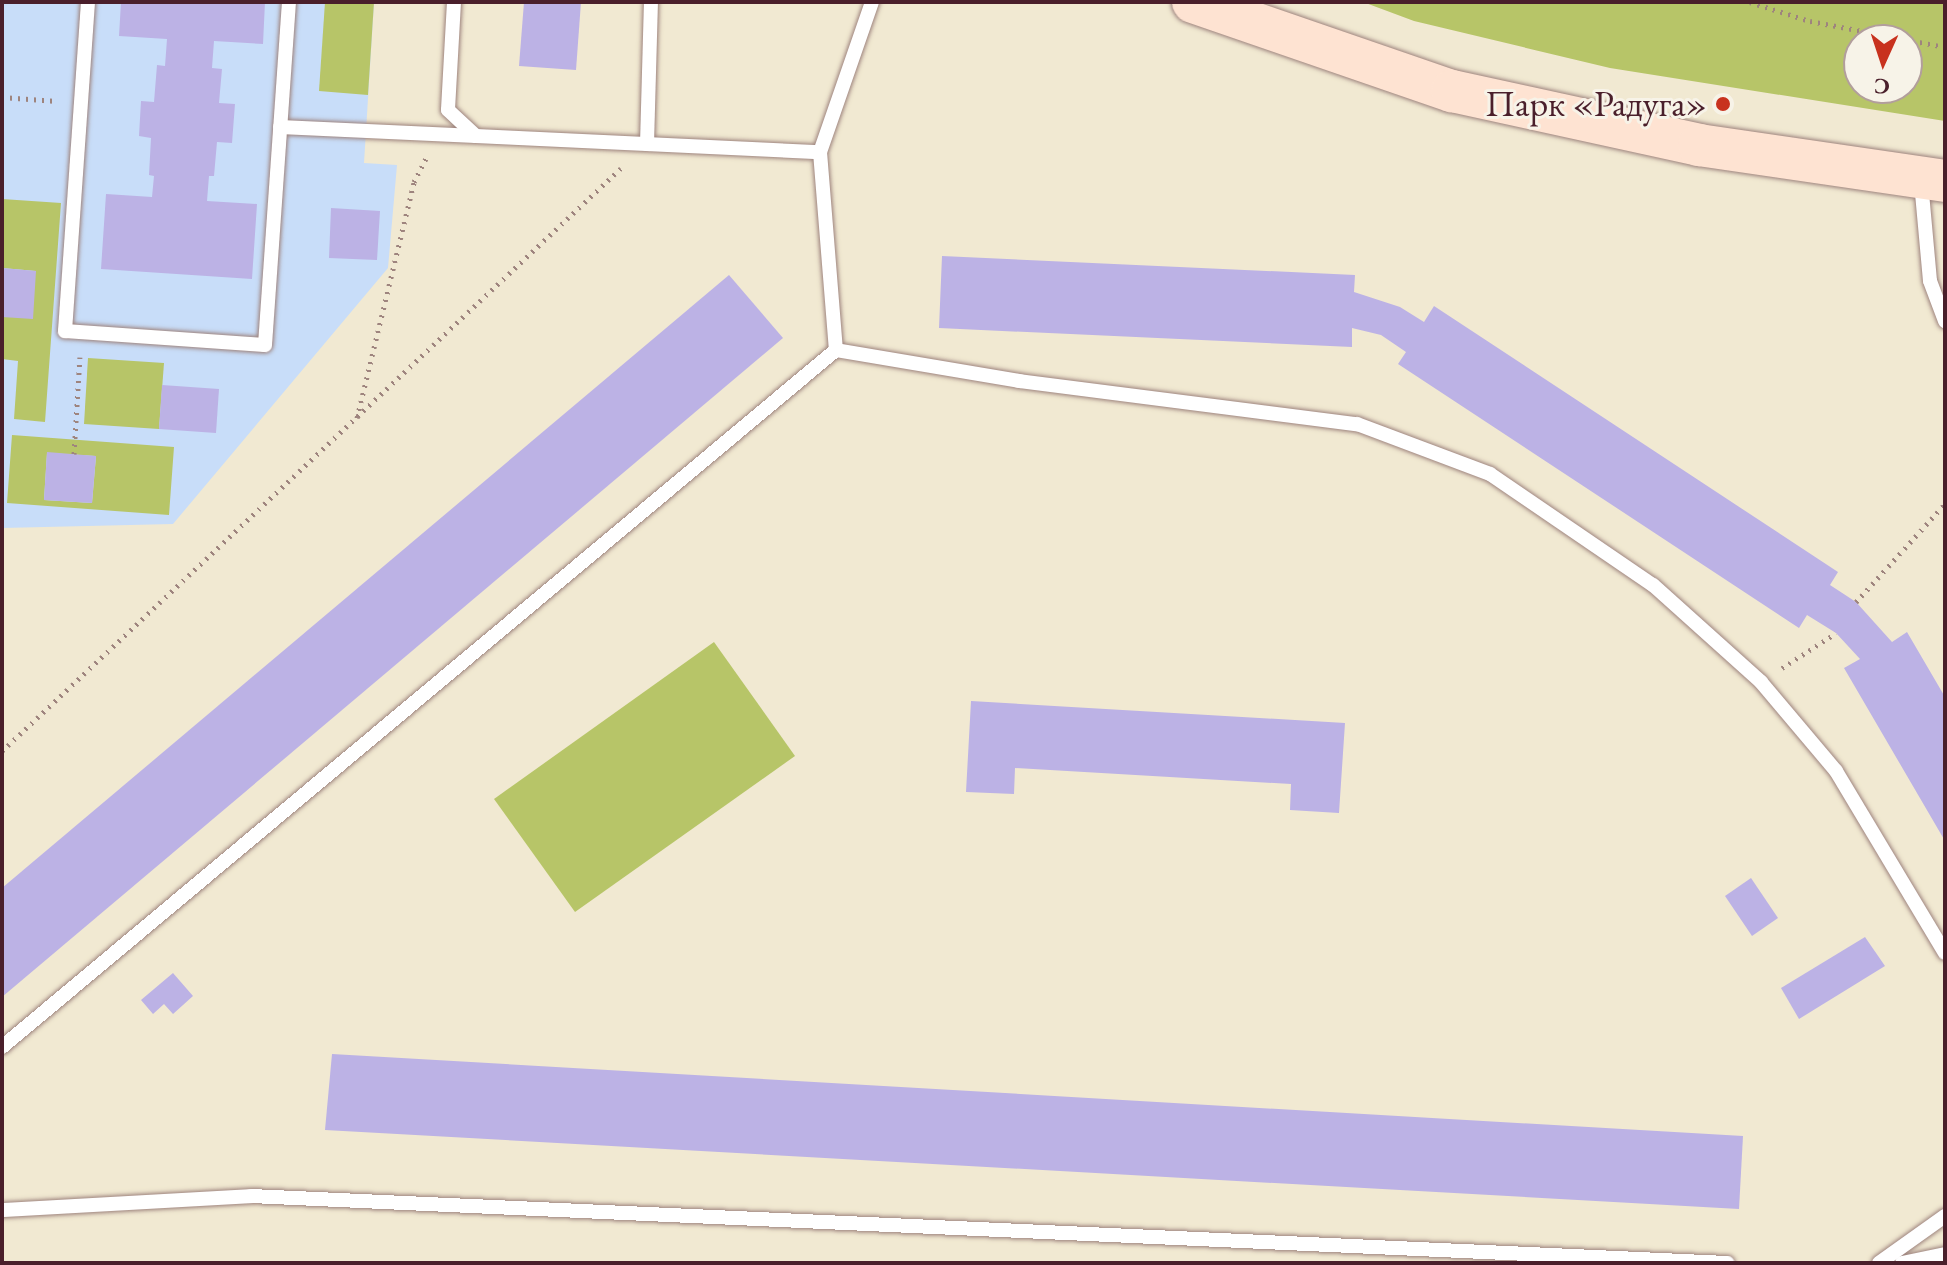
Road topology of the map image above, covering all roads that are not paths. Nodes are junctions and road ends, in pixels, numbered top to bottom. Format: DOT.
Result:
graph roads {
  1 [pos="88,2"];
  2 [pos="289,2"];
  3 [pos="454,2"];
  4 [pos="651,2"];
  5 [pos="872,2"];
  6 [pos="1193,2"];
  7 [pos="280,127"];
  8 [pos="476,136"];
  9 [pos="647,144"];
  10 [pos="820,152"];
  11 [pos="1933,180"];
  12 [pos="1945,321"];
  13 [pos="836,350"];
  14 [pos="1945,953"];
  15 [pos="2,1047"];
  16 [pos="2,1210"];
  17 [pos="1945,1216"];
  18 [pos="1945,1254"];
  19 [pos="1727,1263"];
  20 [pos="1879,1263"];
  21 [pos="1902,1263"];
  1 -- 7 [label="lane"];
  2 -- 7 [label="lane"];
  3 -- 8 [label="lane"];
  4 -- 9 [label="lane"];
  5 -- 10 [label="lane"];
  6 -- 11 [label="street"];
  7 -- 8 [label="lane"];
  8 -- 9 [label="lane"];
  9 -- 10 [label="lane"];
  10 -- 13 [label="lane"];
  11 -- 12 [label="lane"];
  13 -- 14 [label="lane"];
  13 -- 15 [label="lane"];
  16 -- 19 [label="lane"];
  17 -- 20 [label="lane"];
  18 -- 21 [label="lane"];
}
